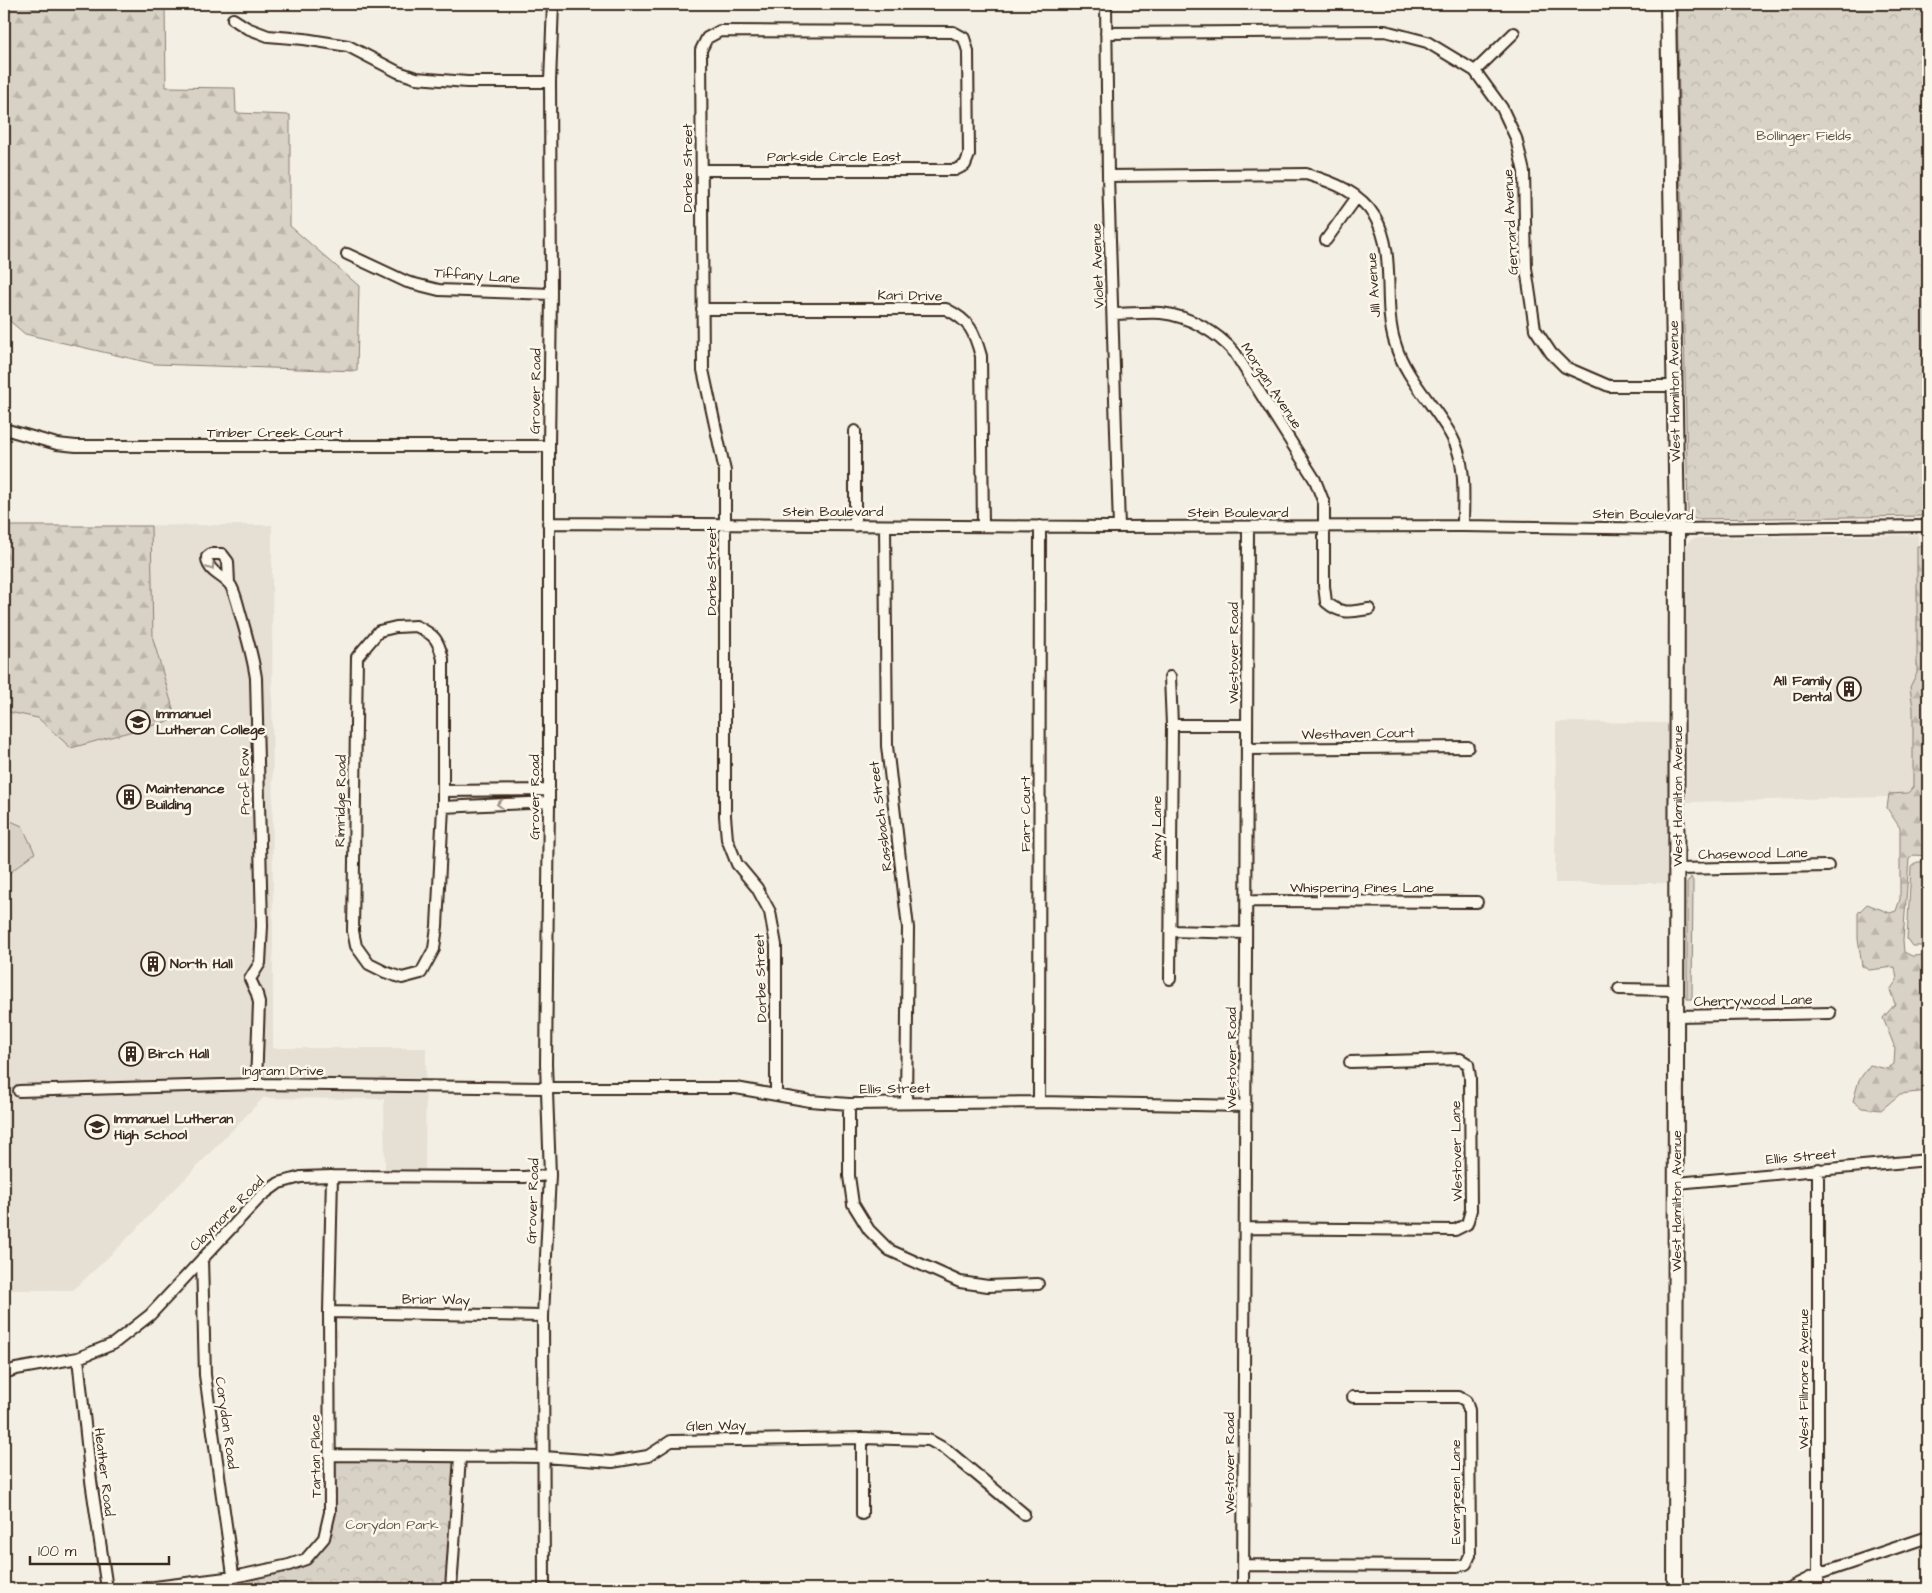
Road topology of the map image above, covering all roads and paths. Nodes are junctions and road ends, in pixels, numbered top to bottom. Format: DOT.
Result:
graph roads {
  1 [pos="553,4"];
  2 [pos="1106,4"];
  3 [pos="1668,4"];
  4 [pos="233,19"];
  5 [pos="1106,33"];
  6 [pos="1514,33"];
  7 [pos="1475,71"];
  8 [pos="550,82"];
  9 [pos="965,165"];
  10 [pos="702,170"];
  11 [pos="1108,176"];
  12 [pos="1357,198"];
  13 [pos="1326,240"];
  14 [pos="347,254"];
  15 [pos="551,294"];
  16 [pos="702,309"];
  17 [pos="1113,314"];
  18 [pos="1675,386"];
  19 [pos="4,429"];
  20 [pos="855,431"];
  21 [pos="549,446"];
  22 [pos="548,523"];
  23 [pos="726,525"];
  24 [pos="855,526"];
  25 [pos="885,526"];
  26 [pos="983,526"];
  27 [pos="1040,526"];
  28 [pos="1325,526"];
  29 [pos="1463,526"];
  30 [pos="1928,526"];
  31 [pos="1119,527"];
  32 [pos="1248,527"];
  33 [pos="1678,529"];
  34 [pos="228,583"];
  35 [pos="1369,609"];
  36 [pos="1170,677"];
  37 [pos="1172,725"];
  38 [pos="1247,725"];
  39 [pos="1468,747"];
  40 [pos="1248,749"];
  41 [pos="549,790"];
  42 [pos="443,791"];
  43 [pos="549,802"];
  44 [pos="443,807"];
  45 [pos="1828,866"];
  46 [pos="1678,869"];
  47 [pos="1247,901"];
  48 [pos="1477,902"];
  49 [pos="1170,931"];
  50 [pos="1246,934"];
  51 [pos="1170,979"];
  52 [pos="1619,988"];
  53 [pos="1676,990"];
  54 [pos="1830,1013"];
  55 [pos="1677,1016"];
  56 [pos="1350,1062"];
  57 [pos="256,1084"];
  58 [pos="546,1088"];
  59 [pos="20,1092"];
  60 [pos="776,1094"];
  61 [pos="1039,1102"];
  62 [pos="906,1103"];
  63 [pos="849,1104"];
  64 [pos="1245,1106"];
  65 [pos="1928,1160"];
  66 [pos="1818,1169"];
  67 [pos="550,1175"];
  68 [pos="332,1176"];
  69 [pos="1677,1183"];
  70 [pos="1245,1228"];
  71 [pos="202,1259"];
  72 [pos="1038,1284"];
  73 [pos="329,1312"];
  74 [pos="543,1316"];
  75 [pos="78,1358"];
  76 [pos="4,1373"];
  77 [pos="1353,1396"];
  78 [pos="862,1438"];
  79 [pos="329,1455"];
  80 [pos="460,1457"];
  81 [pos="544,1457"];
  82 [pos="862,1514"];
  83 [pos="1024,1514"];
  84 [pos="1928,1537"];
  85 [pos="1243,1565"];
  86 [pos="1818,1574"];
  87 [pos="234,1576"];
  88 [pos="107,1589"];
  89 [pos="139,1589"];
  90 [pos="235,1589"];
  91 [pos="451,1589"];
  92 [pos="544,1589"];
  93 [pos="1243,1589"];
  94 [pos="1675,1589"];
  95 [pos="1787,1589"];
  96 [pos="1818,1589"];
  1 -- 8 [label="street, Grover Road"];
  2 -- 5 [label="street, Violet Avenue"];
  3 -- 18 [label="street, West Hamilton Avenue"];
  4 -- 8 [label="street"];
  5 -- 7 [label="street, Gerrard Avenue"];
  5 -- 11 [label="street, Violet Avenue"];
  6 -- 7 [label="street"];
  7 -- 18 [label="street, Gerrard Avenue"];
  8 -- 15 [label="street, Grover Road"];
  9 -- 10 [label="street, Parkside Circle East"];
  9 -- 10 [label="street, Dorbe Street"];
  10 -- 16 [label="street, Dorbe Street"];
  11 -- 12 [label="street, Jill Avenue"];
  11 -- 17 [label="street, Violet Avenue"];
  12 -- 13 [label="street"];
  12 -- 29 [label="street, Jill Avenue"];
  14 -- 15 [label="street, Tiffany Lane"];
  15 -- 21 [label="street, Grover Road"];
  16 -- 23 [label="street, Dorbe Street"];
  16 -- 26 [label="street, Kari Drive"];
  17 -- 28 [label="street, Morgan Avenue"];
  17 -- 31 [label="street, Violet Avenue"];
  18 -- 33 [label="street, West Hamilton Avenue"];
  19 -- 21 [label="street, Timber Creek Court"];
  20 -- 24 [label="street"];
  21 -- 22 [label="street, Grover Road"];
  22 -- 23 [label="street, Stein Boulevard"];
  22 -- 41 [label="street, Grover Road"];
  23 -- 24 [label="street, Stein Boulevard"];
  23 -- 60 [label="street, Dorbe Street"];
  24 -- 25 [label="street, Stein Boulevard"];
  25 -- 26 [label="street, Stein Boulevard"];
  25 -- 62 [label="street, Rassbach Street"];
  26 -- 27 [label="street, Stein Boulevard"];
  27 -- 31 [label="street, Stein Boulevard"];
  27 -- 61 [label="street, Farr Court"];
  28 -- 29 [label="street, Stein Boulevard"];
  28 -- 32 [label="street, Stein Boulevard"];
  28 -- 35 [label="street, Morgan Avenue"];
  29 -- 33 [label="street, Stein Boulevard"];
  30 -- 33 [label="street, Stein Boulevard"];
  31 -- 32 [label="street, Stein Boulevard"];
  32 -- 38 [label="street, Westover Road"];
  33 -- 46 [label="street, West Hamilton Avenue"];
  34 -- 57 [label="street, Prof Row"];
  36 -- 37 [label="street, Amy Lane"];
  37 -- 38 [label="street"];
  37 -- 49 [label="street, Amy Lane"];
  38 -- 40 [label="street, Westover Road"];
  39 -- 40 [label="street, Westhaven Court"];
  40 -- 47 [label="street, Westover Road"];
  41 -- 42 [label="street"];
  41 -- 43 [label="street, Grover Road"];
  42 -- 44 [label="street, Rimridge Road"];
  42 -- 44 [label="street, Rimridge Road"];
  43 -- 44 [label="street, one-way"];
  43 -- 58 [label="street, Grover Road"];
  45 -- 46 [label="street, Chasewood Lane"];
  46 -- 53 [label="street, West Hamilton Avenue"];
  47 -- 48 [label="street, Whispering Pines Lane"];
  47 -- 50 [label="street, Westover Road"];
  49 -- 50 [label="street"];
  49 -- 51 [label="street, Amy Lane"];
  50 -- 64 [label="street, Westover Road"];
  52 -- 53 [label="street"];
  53 -- 55 [label="street, West Hamilton Avenue"];
  54 -- 55 [label="street, Cherrywood Lane"];
  55 -- 69 [label="street, West Hamilton Avenue"];
  56 -- 70 [label="street, Westover Lane"];
  57 -- 58 [label="street, Ingram Drive"];
  57 -- 59 [label="street, Ingram Drive"];
  58 -- 60 [label="street, Ellis Street"];
  58 -- 67 [label="street, Grover Road"];
  60 -- 63 [label="street, Ellis Street"];
  61 -- 62 [label="street, Ellis Street"];
  61 -- 64 [label="street, Ellis Street"];
  62 -- 63 [label="street, Ellis Street"];
  63 -- 72 [label="street"];
  64 -- 70 [label="street, Westover Road"];
  65 -- 66 [label="street, Ellis Street"];
  66 -- 69 [label="street, Ellis Street"];
  66 -- 86 [label="street, West Fillmore Avenue"];
  67 -- 68 [label="street, Claymore Road"];
  67 -- 74 [label="street, Grover Road"];
  68 -- 71 [label="street, Claymore Road"];
  68 -- 73 [label="street, Tartan Place"];
  69 -- 94 [label="street, West Hamilton Avenue"];
  70 -- 85 [label="street, Westover Road"];
  71 -- 75 [label="street, Claymore Road"];
  71 -- 87 [label="street, Corydon Road"];
  73 -- 74 [label="street, Briar Way"];
  73 -- 79 [label="street, Tartan Place"];
  74 -- 81 [label="street, Grover Road"];
  75 -- 76 [label="street, Claymore Road"];
  75 -- 88 [label="street, Heather Road"];
  77 -- 85 [label="street, Evergreen Lane"];
  78 -- 81 [label="street, Glen Way"];
  78 -- 82 [label="street"];
  78 -- 83 [label="street, Glen Way"];
  79 -- 80 [label="street, Glen Way"];
  79 -- 87 [label="street, Tartan Place"];
  80 -- 81 [label="street, Glen Way"];
  80 -- 91 [label="street"];
  81 -- 92 [label="street, Grover Road"];
  84 -- 86 [label="street"];
  85 -- 93 [label="street, Westover Road"];
  86 -- 95 [label="street"];
  86 -- 96 [label="street, West Fillmore Avenue"];
  87 -- 89 [label="street, Tartan Place"];
  87 -- 90 [label="street, Corydon Road"];
}
